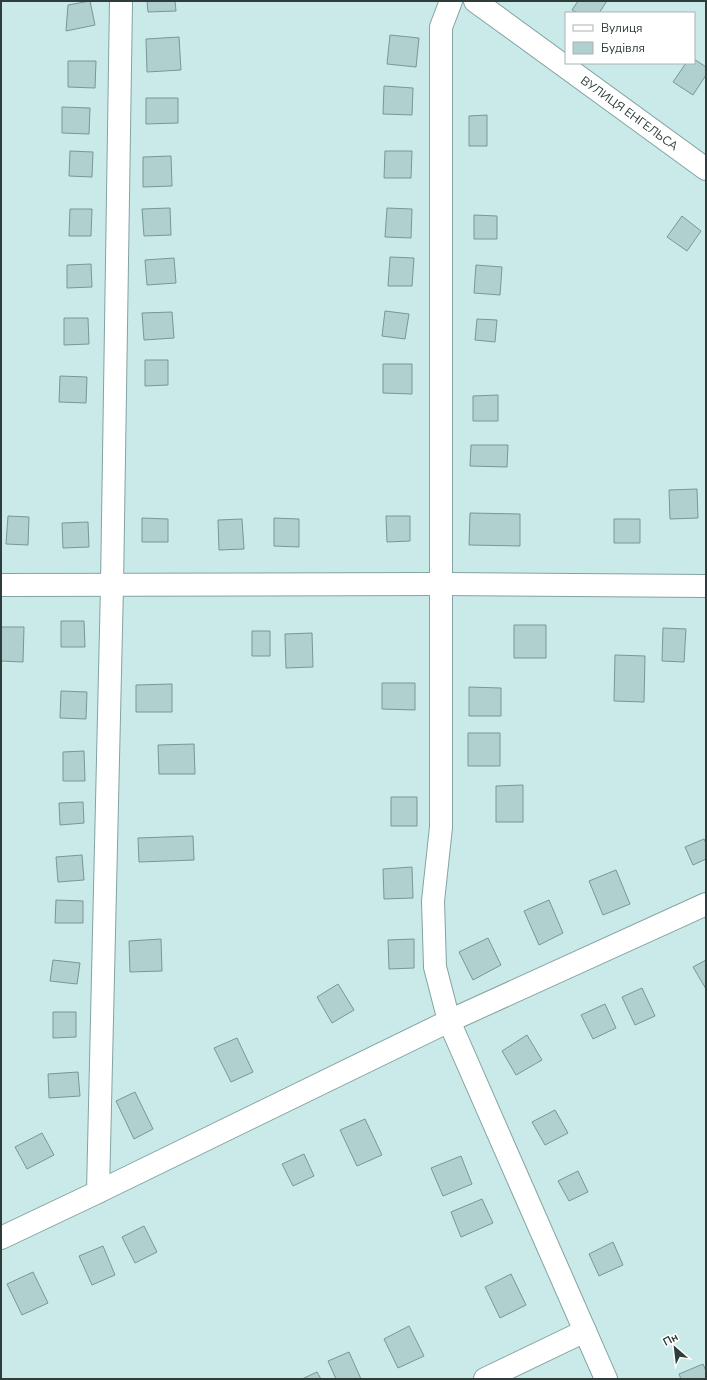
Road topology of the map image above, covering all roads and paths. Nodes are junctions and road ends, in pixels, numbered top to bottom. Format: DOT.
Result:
graph roads {
  1 [pos="121,1"];
  2 [pos="451,1"];
  3 [pos="475,1"];
  4 [pos="706,169"];
  5 [pos="440,584"];
  6 [pos="1,585"];
  7 [pos="112,586"];
  8 [pos="706,586"];
  9 [pos="706,904"];
  10 [pos="449,1021"];
  11 [pos="98,1192"];
  12 [pos="1,1238"];
  13 [pos="585,1331"];
  14 [pos="485,1379"];
  15 [pos="606,1379"];
  1 -- 7 [label="street"];
  2 -- 5 [label="street"];
  3 -- 4 [label="street, ВУЛИЦЯ ЕНГЕЛЬСА"];
  5 -- 7 [label="street"];
  5 -- 8 [label="street"];
  5 -- 10 [label="street"];
  6 -- 7 [label="street"];
  7 -- 11 [label="street"];
  9 -- 10 [label="street"];
  10 -- 11 [label="street"];
  10 -- 13 [label="street"];
  11 -- 12 [label="street"];
  13 -- 14 [label="street"];
  13 -- 15 [label="street"];
}
